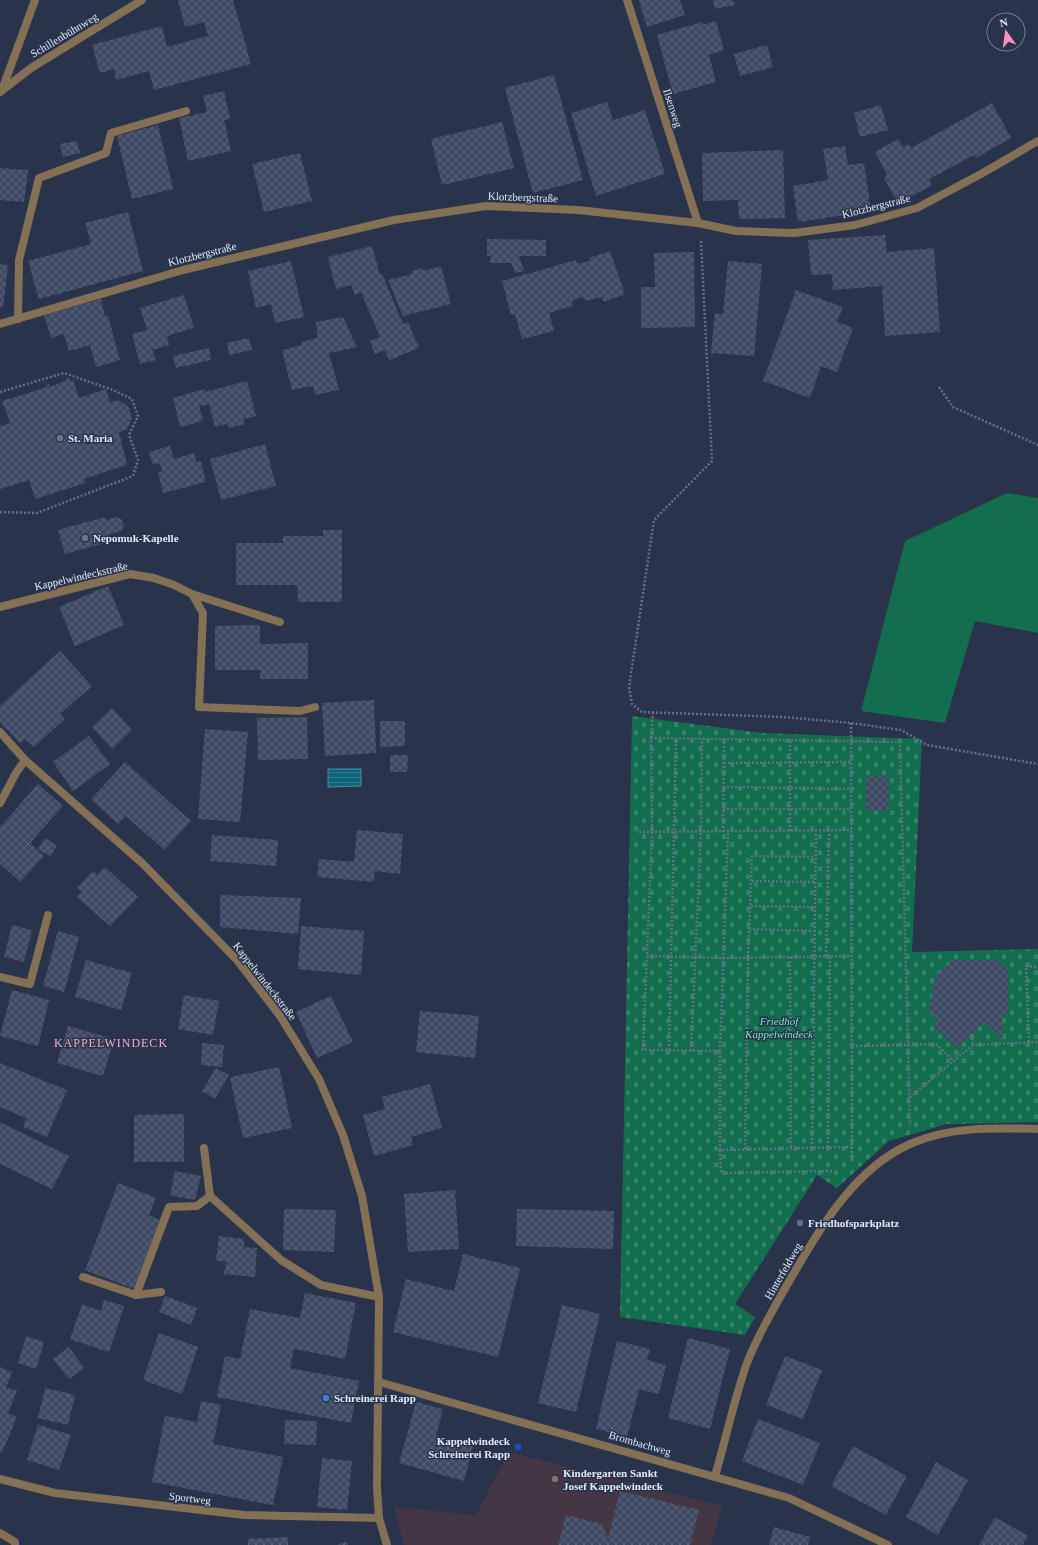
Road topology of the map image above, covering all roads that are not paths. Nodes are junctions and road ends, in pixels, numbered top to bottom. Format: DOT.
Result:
graph roads {
  1 [pos="35,0"];
  2 [pos="142,0"];
  3 [pos="627,0"];
  4 [pos="1,91"];
  5 [pos="186,111"];
  6 [pos="1038,141"];
  7 [pos="698,223"];
  8 [pos="18,319"];
  9 [pos="0,324"];
  10 [pos="192,594"];
  11 [pos="0,607"];
  12 [pos="280,622"];
  13 [pos="315,707"];
  14 [pos="0,732"];
  15 [pos="26,760"];
  16 [pos="0,803"];
  17 [pos="48,915"];
  18 [pos="0,977"];
  19 [pos="1038,1129"];
  20 [pos="204,1148"];
  21 [pos="210,1196"];
  22 [pos="83,1277"];
  23 [pos="161,1292"];
  24 [pos="136,1295"];
  25 [pos="379,1297"];
  26 [pos="379,1382"];
  27 [pos="716,1476"];
  28 [pos="0,1479"];
  29 [pos="380,1518"];
  30 [pos="0,1533"];
  31 [pos="16,1545"];
  32 [pos="387,1545"];
  33 [pos="888,1545"];
  1 -- 4 [label="street"];
  2 -- 4 [label="street, Schillenbühnweg"];
  3 -- 7 [label="street, Ilsenweg"];
  5 -- 8 [label="street"];
  6 -- 7 [label="street, Klotzbergstraße"];
  7 -- 8 [label="street, Klotzbergstraße"];
  8 -- 9 [label="street, Klotzbergstraße"];
  10 -- 11 [label="street, Kappelwindeckstraße"];
  10 -- 12 [label="street, Kappelwindeckstraße"];
  10 -- 13 [label="street"];
  14 -- 15 [label="street, Kappelwindeckstraße"];
  15 -- 16 [label="street"];
  15 -- 25 [label="street, Kappelwindeckstraße"];
  17 -- 18 [label="street"];
  19 -- 27 [label="street, Hinterfeldweg"];
  20 -- 21 [label="street"];
  21 -- 24 [label="street"];
  21 -- 25 [label="street"];
  22 -- 24 [label="street"];
  23 -- 24 [label="street"];
  25 -- 26 [label="street, Kappelwindeckstraße"];
  26 -- 27 [label="street, Brombachweg"];
  26 -- 29 [label="street, Kappelwindeckstraße"];
  27 -- 33 [label="street, Brombachweg"];
  28 -- 29 [label="street, Sportweg"];
  29 -- 32 [label="street, Kappelwindeckstraße"];
  30 -- 31 [label="street"];
}
